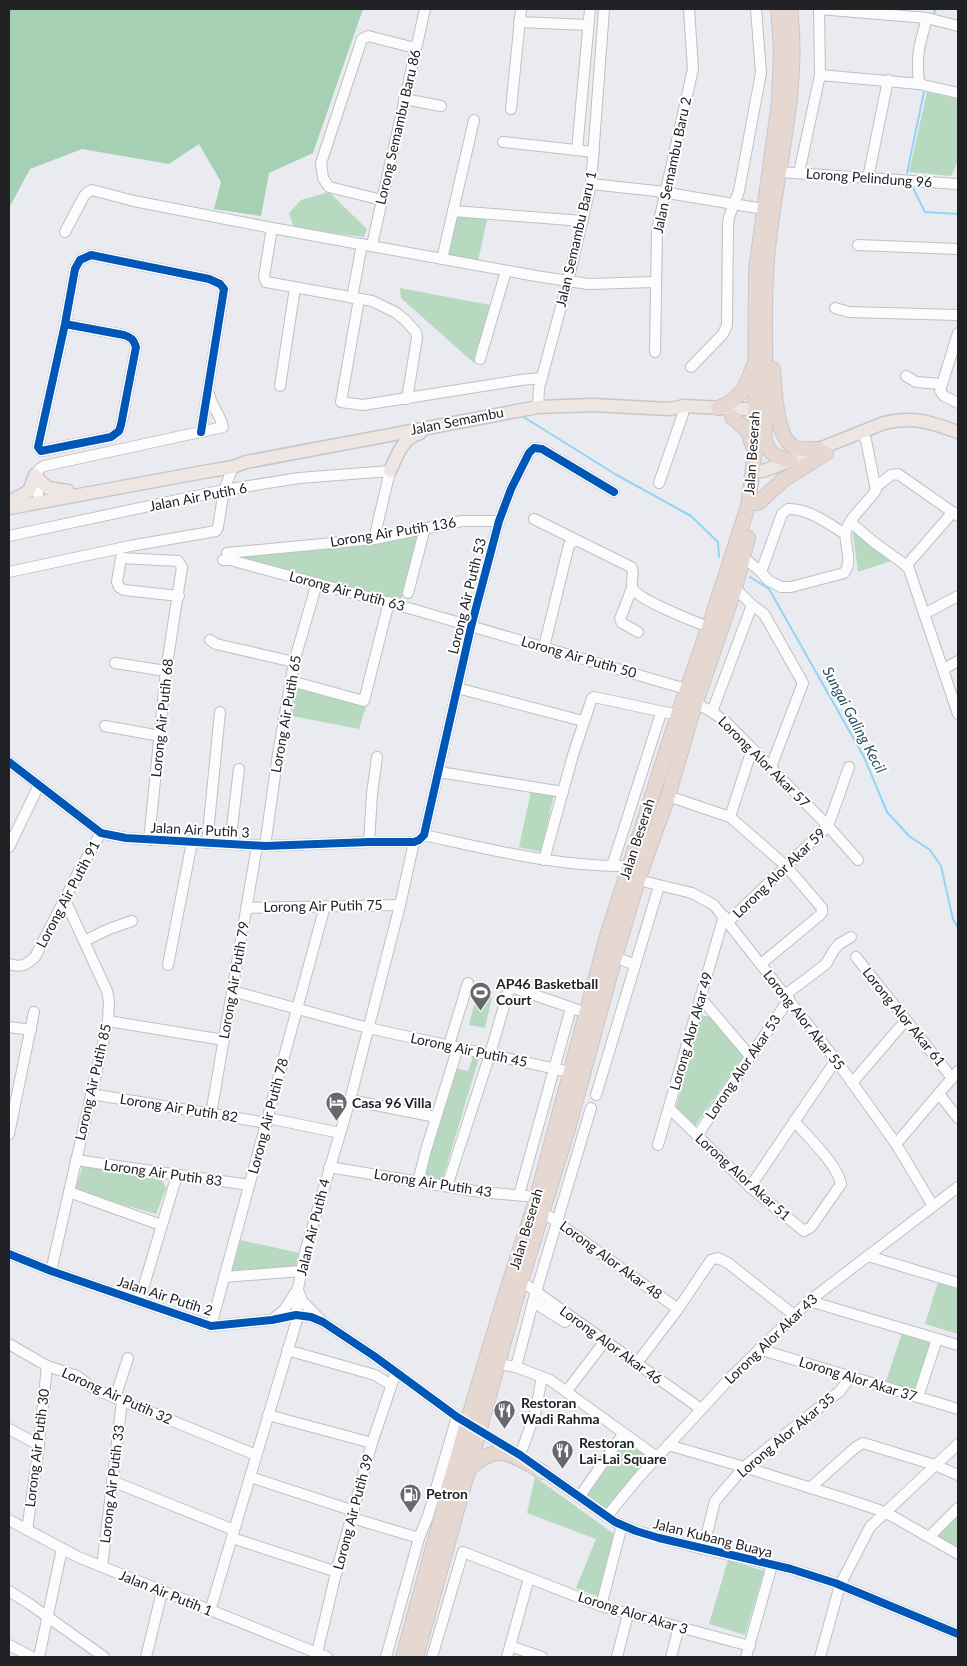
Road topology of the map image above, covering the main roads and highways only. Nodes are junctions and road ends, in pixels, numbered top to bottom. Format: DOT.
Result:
graph roads {
  1 [pos="778,9"];
  2 [pos="790,9"];
  3 [pos="767,271"];
  4 [pos="756,359"];
  5 [pos="718,408"];
  6 [pos="684,410"];
  7 [pos="760,415"];
  8 [pos="732,418"];
  9 [pos="458,421"];
  10 [pos="958,432"];
  11 [pos="764,439"];
  12 [pos="755,451"];
  13 [pos="822,451"];
  14 [pos="791,461"];
  15 [pos="246,462"];
  16 [pos="390,471"];
  17 [pos="757,476"];
  18 [pos="68,491"];
  19 [pos="39,500"];
  20 [pos="9,502"];
  21 [pos="758,503"];
  22 [pos="9,508"];
  23 [pos="470,1468"];
  24 [pos="544,1472"];
  25 [pos="403,1657"];
  26 [pos="416,1657"];
  1 -- 4 [label="highway, Jalan Beserah"];
  2 -- 3 [label="highway, Jalan Beserah"];
  3 -- 7 [label="highway, Jalan Beserah"];
  3 -- 13 [label="highway"];
  4 -- 5 [label="highway"];
  4 -- 7 [label="highway, Jalan Beserah"];
  5 -- 6 [label="main road, Jalan Semambu"];
  5 -- 7 [label="main road, Jalan Semambu"];
  6 -- 8 [label="main road, Jalan Semambu"];
  6 -- 9 [label="main road, Jalan Semambu"];
  7 -- 8 [label="main road, Jalan Semambu"];
  7 -- 11 [label="highway, Jalan Beserah"];
  7 -- 12 [label="highway, Jalan Beserah"];
  8 -- 12 [label="highway"];
  9 -- 15 [label="main road, Jalan Semambu"];
  9 -- 16 [label="main road"];
  10 -- 13 [label="main road"];
  11 -- 14 [label="highway"];
  11 -- 17 [label="highway, Jalan Beserah"];
  12 -- 17 [label="highway, Jalan Beserah"];
  13 -- 14 [label="main road"];
  13 -- 17 [label="main road"];
  13 -- 21 [label="highway"];
  14 -- 17 [label="main road"];
  15 -- 18 [label="main road, Jalan Semambu"];
  15 -- 19 [label="main road, Jalan Semambu"];
  17 -- 21 [label="highway, Jalan Beserah"];
  17 -- 25 [label="highway, Jalan Beserah"];
  18 -- 19 [label="main road, Jalan Semambu"];
  18 -- 20 [label="main road"];
  19 -- 20 [label="main road, Jalan Semambu"];
  19 -- 22 [label="main road, Jalan Semambu"];
  21 -- 23 [label="highway, Jalan Beserah"];
  23 -- 24 [label="highway"];
  23 -- 26 [label="highway, Jalan Beserah"];
}
